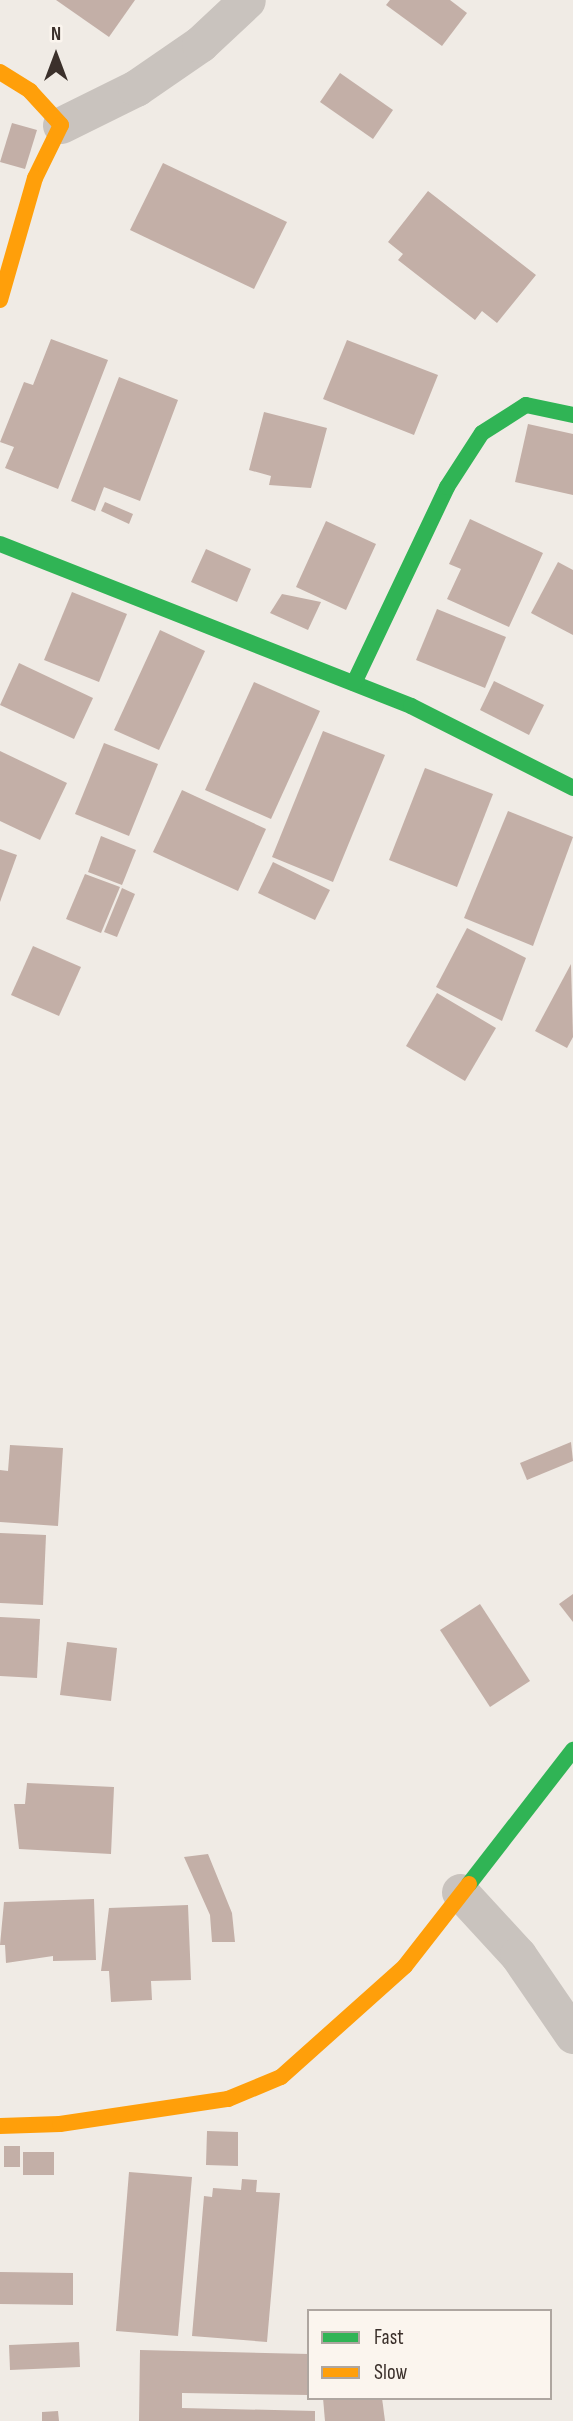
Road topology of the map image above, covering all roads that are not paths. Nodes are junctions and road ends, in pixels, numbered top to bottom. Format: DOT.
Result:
graph roads {
  1 [pos="247,0"];
  2 [pos="0,72"];
  3 [pos="61,125"];
  4 [pos="0,300"];
  5 [pos="573,415"];
  6 [pos="0,544"];
  7 [pos="354,683"];
  8 [pos="573,788"];
  9 [pos="573,1750"];
  10 [pos="460,1892"];
  11 [pos="573,2035"];
  12 [pos="0,2126"];
  1 -- 3 [label="street"];
  2 -- 3 [label="street"];
  3 -- 4 [label="street"];
  5 -- 7 [label="street"];
  6 -- 7 [label="street"];
  7 -- 8 [label="street"];
  9 -- 10 [label="street"];
  10 -- 11 [label="street"];
  10 -- 12 [label="street"];
}
